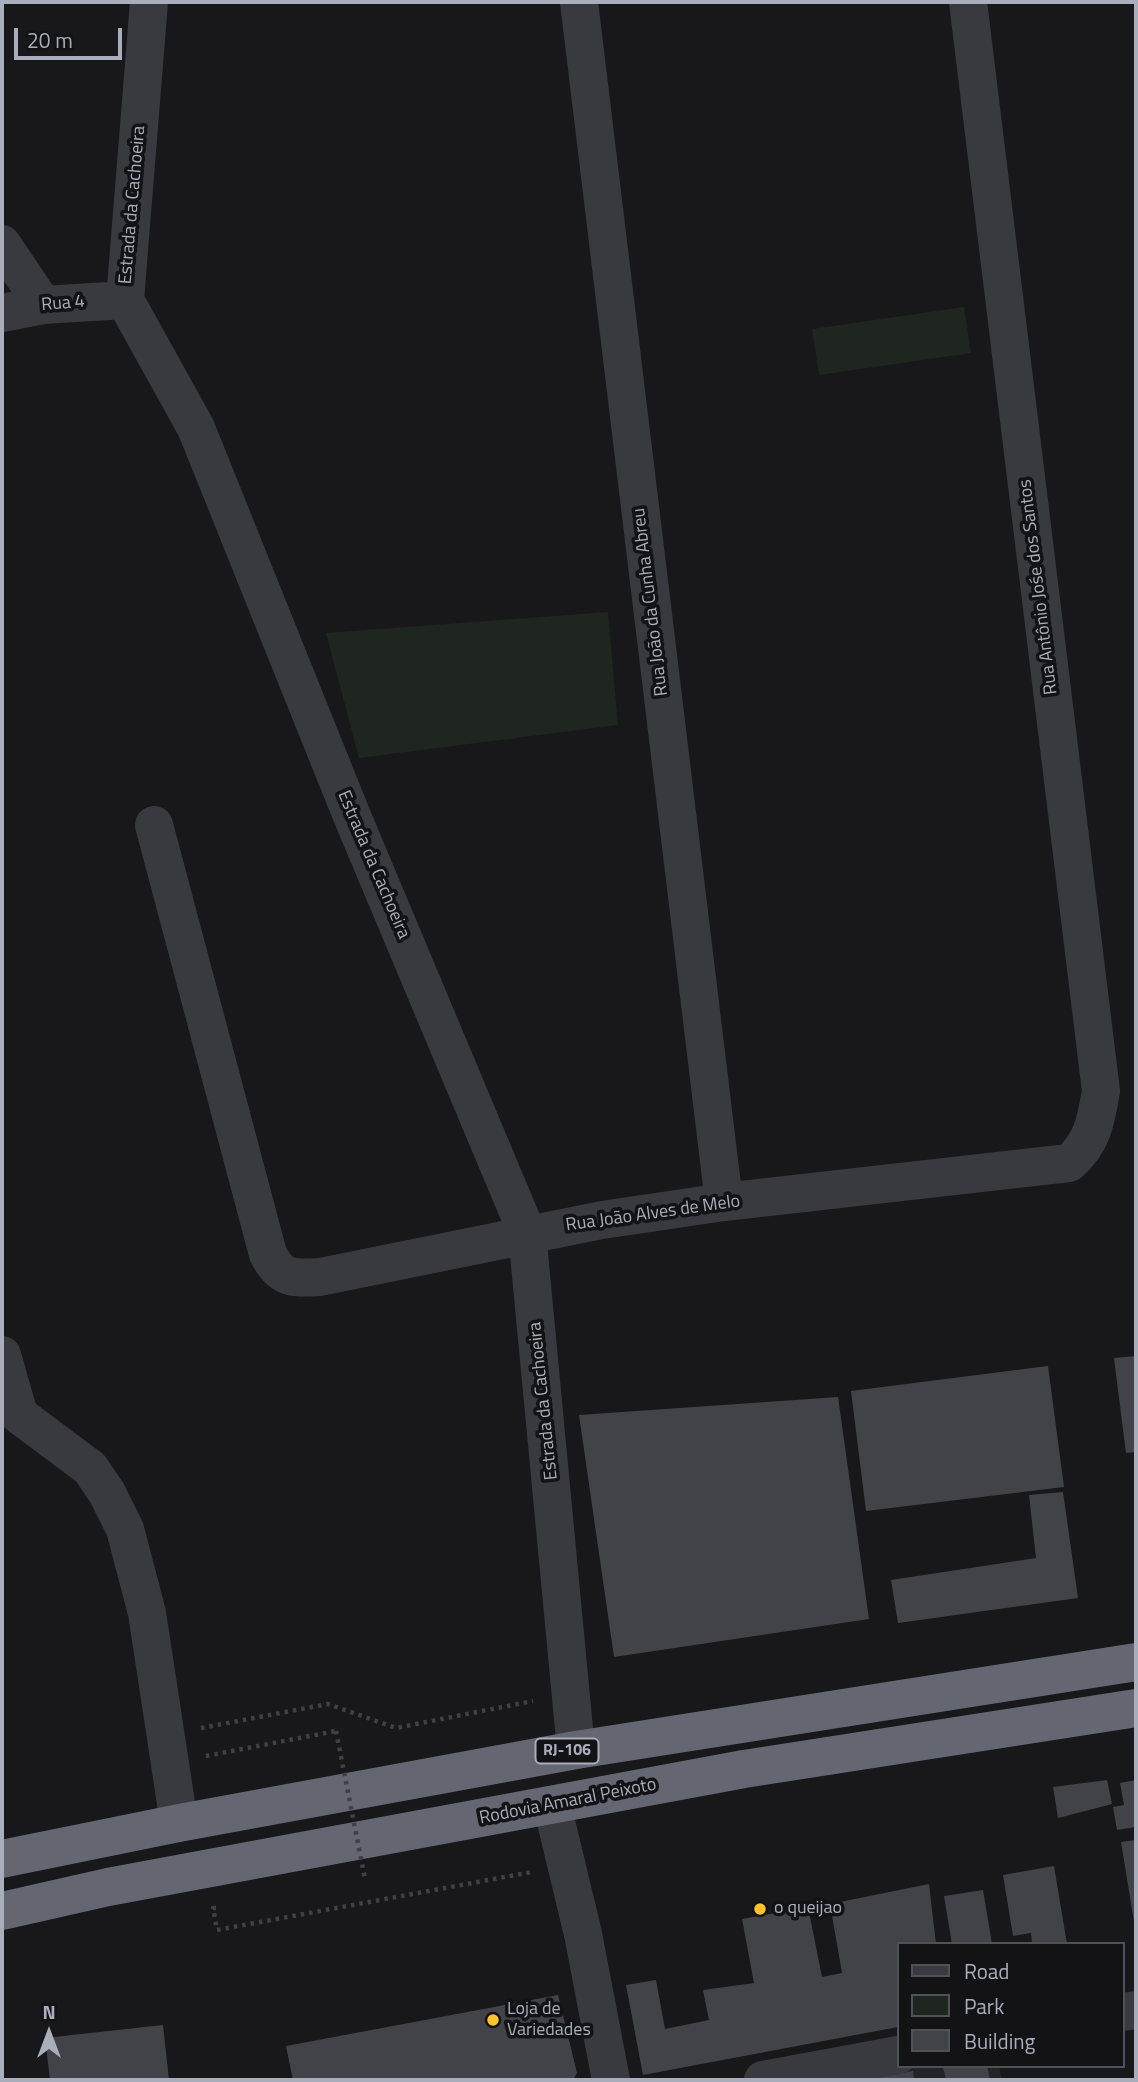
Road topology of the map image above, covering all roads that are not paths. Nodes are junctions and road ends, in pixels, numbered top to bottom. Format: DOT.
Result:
graph roads {
  1 [pos="149,2"];
  2 [pos="579,2"];
  3 [pos="968,2"];
  4 [pos="2,244"];
  5 [pos="125,300"];
  6 [pos="43,305"];
  7 [pos="2,313"];
  8 [pos="154,825"];
  9 [pos="1069,1163"];
  10 [pos="724,1202"];
  11 [pos="527,1233"];
  12 [pos="2,1355"];
  13 [pos="1136,1662"];
  14 [pos="1136,1709"];
  15 [pos="576,1750"];
  16 [pos="552,1805"];
  17 [pos="179,1823"];
  18 [pos="2,1859"];
  19 [pos="2,1911"];
  20 [pos="897,2055"];
  21 [pos="611,2080"];
  22 [pos="762,2080"];
  1 -- 5 [label="street, Estrada da Cachoeira"];
  2 -- 10 [label="street, Rua João da Cunha Abreu"];
  3 -- 9 [label="street, Rua Antônio Jośe dos Santos"];
  4 -- 6 [label="street"];
  5 -- 6 [label="street, Rua 4"];
  5 -- 11 [label="street, Estrada da Cachoeira"];
  6 -- 7 [label="street, Rua 4"];
  8 -- 11 [label="street, Rua João Alves de Melo"];
  9 -- 10 [label="street, Rua João Alves de Melo"];
  10 -- 11 [label="street, Rua João Alves de Melo"];
  11 -- 15 [label="street, Estrada da Cachoeira"];
  12 -- 17 [label="street"];
  13 -- 15 [label="highway, RJ-106"];
  14 -- 16 [label="highway, Rodovia Amaral Peixoto"];
  15 -- 17 [label="highway, RJ-106"];
  16 -- 19 [label="highway, Rodovia Amaral Peixoto"];
  16 -- 21 [label="street"];
  17 -- 18 [label="highway, RJ-106"];
  20 -- 22 [label="street"];
}
